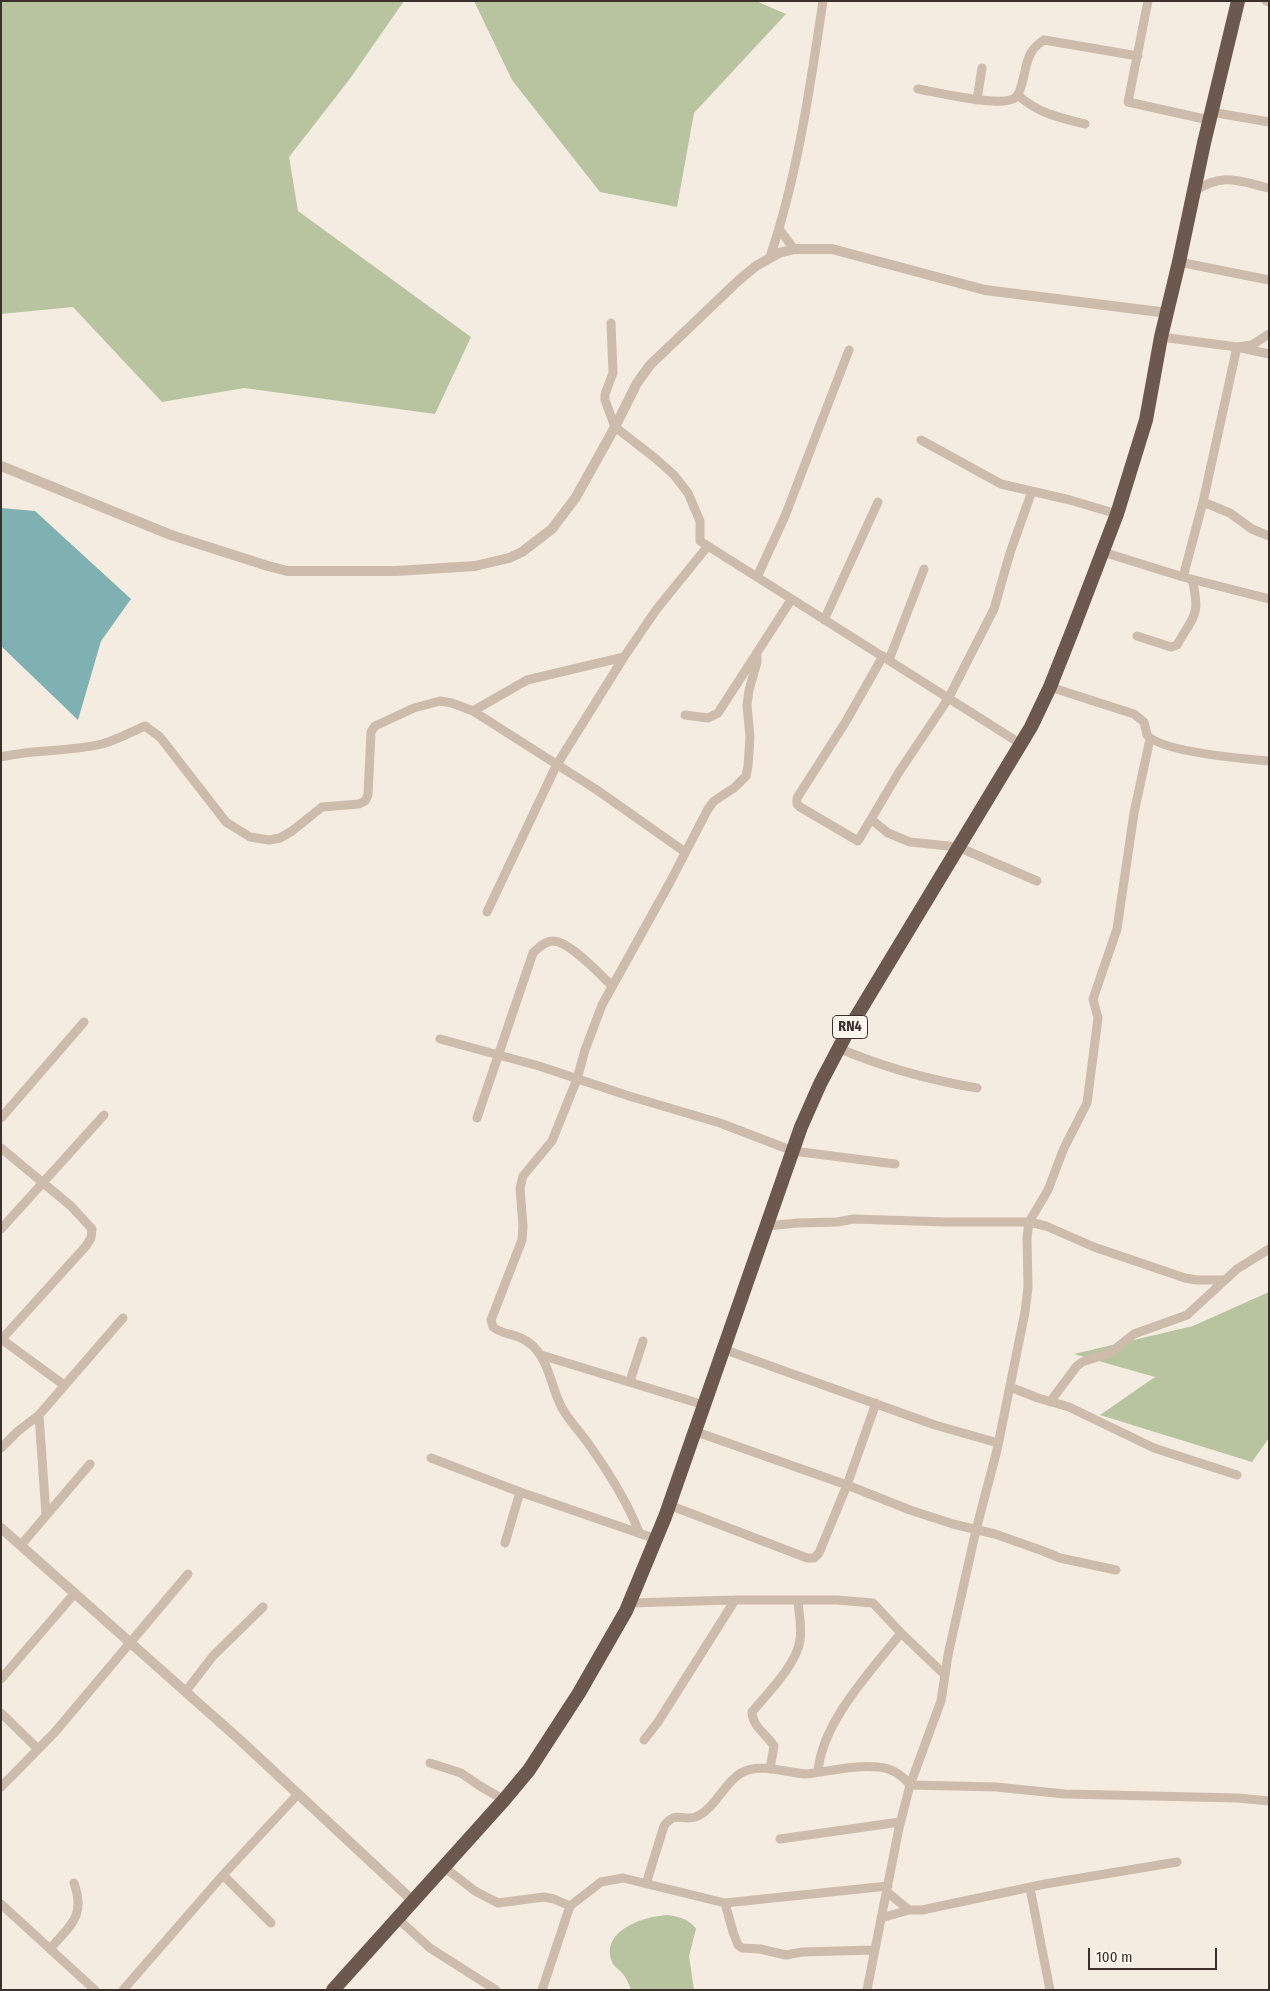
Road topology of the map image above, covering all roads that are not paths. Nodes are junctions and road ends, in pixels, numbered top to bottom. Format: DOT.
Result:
graph roads {
  1 [pos="823,1"];
  2 [pos="1148,1"];
  3 [pos="1238,1"];
  4 [pos="1138,56"];
  5 [pos="982,68"];
  6 [pos="918,89"];
  7 [pos="1018,96"];
  8 [pos="977,100"];
  9 [pos="1210,116"];
  10 [pos="1269,122"];
  11 [pos="1085,124"];
  12 [pos="1269,188"];
  13 [pos="1194,192"];
  14 [pos="779,229"];
  15 [pos="794,249"];
  16 [pos="770,257"];
  17 [pos="1179,262"];
  18 [pos="1269,280"];
  19 [pos="1168,313"];
  20 [pos="611,323"];
  21 [pos="1269,334"];
  22 [pos="1162,337"];
  23 [pos="1237,347"];
  24 [pos="849,350"];
  25 [pos="1269,354"];
  26 [pos="615,427"];
  27 [pos="921,440"];
  28 [pos="1,466"];
  29 [pos="1032,491"];
  30 [pos="878,502"];
  31 [pos="1203,502"];
  32 [pos="1117,514"];
  33 [pos="1269,536"];
  34 [pos="707,547"];
  35 [pos="1103,552"];
  36 [pos="924,569"];
  37 [pos="757,577"];
  38 [pos="1188,578"];
  39 [pos="1269,599"];
  40 [pos="791,600"];
  41 [pos="824,620"];
  42 [pos="1137,636"];
  43 [pos="757,654"];
  44 [pos="624,657"];
  45 [pos="886,658"];
  46 [pos="1050,687"];
  47 [pos="948,699"];
  48 [pos="473,711"];
  49 [pos="685,715"];
  50 [pos="1150,739"];
  51 [pos="1021,744"];
  52 [pos="1,757"];
  53 [pos="1269,761"];
  54 [pos="556,766"];
  55 [pos="872,820"];
  56 [pos="958,847"];
  57 [pos="685,852"];
  58 [pos="1037,881"];
  59 [pos="488,912"];
  60 [pos="612,986"];
  61 [pos="84,1022"];
  62 [pos="440,1039"];
  63 [pos="838,1048"];
  64 [pos="497,1054"];
  65 [pos="577,1079"];
  66 [pos="977,1088"];
  67 [pos="104,1115"];
  68 [pos="1,1118"];
  69 [pos="477,1118"];
  70 [pos="1,1148"];
  71 [pos="793,1151"];
  72 [pos="895,1164"];
  73 [pos="43,1183"];
  74 [pos="1029,1222"];
  75 [pos="766,1226"];
  76 [pos="1,1229"];
  77 [pos="1269,1249"];
  78 [pos="1224,1280"];
  79 [pos="123,1318"];
  80 [pos="1,1339"];
  81 [pos="643,1341"];
  82 [pos="723,1349"];
  83 [pos="541,1355"];
  84 [pos="630,1381"];
  85 [pos="64,1385"];
  86 [pos="1010,1387"];
  87 [pos="1050,1402"];
  88 [pos="876,1403"];
  89 [pos="704,1405"];
  90 [pos="38,1416"];
  91 [pos="694,1431"];
  92 [pos="998,1443"];
  93 [pos="1,1448"];
  94 [pos="431,1458"];
  95 [pos="90,1464"];
  96 [pos="1237,1475"];
  97 [pos="847,1485"];
  98 [pos="520,1492"];
  99 [pos="669,1505"];
  100 [pos="46,1515"];
  101 [pos="1,1528"];
  102 [pos="976,1530"];
  103 [pos="639,1532"];
  104 [pos="656,1539"];
  105 [pos="505,1543"];
  106 [pos="21,1545"];
  107 [pos="1116,1570"];
  108 [pos="188,1574"];
  109 [pos="75,1593"];
  110 [pos="735,1600"];
  111 [pos="798,1601"];
  112 [pos="630,1602"];
  113 [pos="262,1607"];
  114 [pos="901,1633"];
  115 [pos="131,1643"];
  116 [pos="945,1675"];
  117 [pos="1,1679"];
  118 [pos="186,1691"];
  119 [pos="1,1714"];
  120 [pos="644,1740"];
  121 [pos="38,1749"];
  122 [pos="430,1763"];
  123 [pos="770,1769"];
  124 [pos="818,1772"];
  125 [pos="910,1785"];
  126 [pos="1,1787"];
  127 [pos="298,1794"];
  128 [pos="504,1800"];
  129 [pos="1269,1801"];
  130 [pos="900,1822"];
  131 [pos="780,1839"];
  132 [pos="1177,1862"];
  133 [pos="444,1867"];
  134 [pos="223,1875"];
  135 [pos="74,1883"];
  136 [pos="646,1884"];
  137 [pos="1030,1888"];
  138 [pos="888,1889"];
  139 [pos="413,1901"];
  140 [pos="725,1903"];
  141 [pos="1,1904"];
  142 [pos="570,1906"];
  143 [pos="908,1910"];
  144 [pos="397,1918"];
  145 [pos="881,1918"];
  146 [pos="272,1923"];
  147 [pos="50,1949"];
  148 [pos="874,1950"];
  149 [pos="95,1990"];
  150 [pos="123,1990"];
  151 [pos="333,1990"];
  152 [pos="496,1990"];
  153 [pos="542,1990"];
  154 [pos="867,1990"];
  155 [pos="1050,1990"];
  1 -- 14 [label="street"];
  2 -- 4 [label="street"];
  3 -- 9 [label="highway, RN4"];
  4 -- 7 [label="street"];
  4 -- 9 [label="street"];
  5 -- 8 [label="street"];
  6 -- 8 [label="street"];
  7 -- 8 [label="street"];
  7 -- 11 [label="street"];
  9 -- 10 [label="street"];
  9 -- 13 [label="highway, RN4"];
  12 -- 13 [label="street"];
  13 -- 17 [label="highway, RN4"];
  14 -- 15 [label="street"];
  14 -- 16 [label="street"];
  15 -- 16 [label="street"];
  15 -- 19 [label="street"];
  16 -- 26 [label="street"];
  17 -- 18 [label="street"];
  17 -- 19 [label="highway, RN4"];
  19 -- 22 [label="highway, RN4"];
  20 -- 26 [label="street"];
  21 -- 23 [label="street"];
  22 -- 23 [label="street"];
  22 -- 32 [label="highway, RN4"];
  23 -- 25 [label="street"];
  23 -- 31 [label="street"];
  24 -- 37 [label="street"];
  26 -- 28 [label="street"];
  26 -- 34 [label="street"];
  27 -- 29 [label="street"];
  29 -- 32 [label="street"];
  29 -- 47 [label="street"];
  30 -- 41 [label="street"];
  31 -- 33 [label="street"];
  31 -- 38 [label="street"];
  32 -- 35 [label="highway, RN4"];
  34 -- 37 [label="street"];
  34 -- 44 [label="street"];
  35 -- 38 [label="street"];
  35 -- 46 [label="highway, RN4"];
  36 -- 45 [label="street"];
  37 -- 40 [label="street"];
  38 -- 39 [label="street"];
  38 -- 42 [label="street"];
  40 -- 41 [label="street"];
  40 -- 43 [label="street"];
  41 -- 45 [label="street"];
  43 -- 49 [label="street"];
  43 -- 57 [label="street"];
  44 -- 48 [label="street"];
  44 -- 54 [label="street"];
  45 -- 47 [label="street"];
  45 -- 55 [label="street"];
  46 -- 50 [label="street"];
  46 -- 51 [label="highway, RN4"];
  47 -- 51 [label="street"];
  47 -- 55 [label="street"];
  48 -- 52 [label="street"];
  48 -- 54 [label="street"];
  50 -- 53 [label="street"];
  50 -- 74 [label="street"];
  51 -- 56 [label="highway, RN4"];
  54 -- 57 [label="street"];
  54 -- 59 [label="street"];
  55 -- 56 [label="street"];
  56 -- 58 [label="street"];
  56 -- 63 [label="highway, RN4"];
  57 -- 60 [label="street"];
  60 -- 64 [label="street"];
  60 -- 65 [label="street"];
  61 -- 68 [label="street"];
  62 -- 64 [label="street"];
  63 -- 66 [label="street"];
  63 -- 71 [label="highway, RN4"];
  64 -- 65 [label="street"];
  64 -- 69 [label="street"];
  65 -- 71 [label="street"];
  65 -- 83 [label="street"];
  67 -- 73 [label="street"];
  70 -- 73 [label="street"];
  71 -- 72 [label="street"];
  71 -- 75 [label="highway, RN4"];
  73 -- 76 [label="street"];
  73 -- 80 [label="street"];
  74 -- 75 [label="street"];
  74 -- 78 [label="street"];
  74 -- 86 [label="street"];
  75 -- 82 [label="highway, RN4"];
  77 -- 78 [label="street"];
  78 -- 87 [label="street"];
  79 -- 85 [label="street"];
  80 -- 85 [label="street"];
  81 -- 84 [label="street"];
  82 -- 88 [label="street"];
  82 -- 89 [label="highway, RN4"];
  83 -- 84 [label="street"];
  83 -- 103 [label="street"];
  84 -- 89 [label="street"];
  85 -- 90 [label="street"];
  86 -- 87 [label="street"];
  86 -- 92 [label="street"];
  87 -- 96 [label="street"];
  88 -- 92 [label="street"];
  88 -- 97 [label="street"];
  89 -- 91 [label="highway, RN4"];
  90 -- 93 [label="street"];
  90 -- 100 [label="street"];
  91 -- 97 [label="street"];
  91 -- 99 [label="highway, RN4"];
  92 -- 102 [label="street"];
  94 -- 98 [label="street"];
  95 -- 100 [label="street"];
  97 -- 99 [label="street"];
  97 -- 102 [label="street"];
  98 -- 103 [label="street"];
  98 -- 105 [label="street"];
  99 -- 104 [label="highway, RN4"];
  100 -- 106 [label="street"];
  101 -- 106 [label="street"];
  102 -- 107 [label="street"];
  102 -- 116 [label="street"];
  103 -- 104 [label="street"];
  104 -- 112 [label="highway, RN4"];
  106 -- 109 [label="street"];
  108 -- 115 [label="street"];
  109 -- 115 [label="street"];
  109 -- 117 [label="street"];
  110 -- 111 [label="street"];
  110 -- 112 [label="street"];
  110 -- 120 [label="street"];
  111 -- 114 [label="street"];
  111 -- 123 [label="street"];
  112 -- 128 [label="highway, RN4"];
  113 -- 118 [label="street"];
  114 -- 116 [label="street"];
  114 -- 124 [label="street"];
  115 -- 118 [label="street"];
  115 -- 121 [label="street"];
  116 -- 125 [label="street"];
  118 -- 127 [label="street"];
  119 -- 121 [label="street"];
  121 -- 126 [label="street"];
  122 -- 128 [label="street"];
  123 -- 124 [label="street"];
  123 -- 136 [label="street"];
  124 -- 125 [label="street"];
  125 -- 129 [label="street"];
  125 -- 130 [label="street"];
  127 -- 134 [label="street"];
  127 -- 139 [label="street"];
  128 -- 133 [label="highway, RN4"];
  130 -- 131 [label="street"];
  130 -- 138 [label="street"];
  132 -- 137 [label="street"];
  133 -- 139 [label="highway, RN4"];
  133 -- 142 [label="street"];
  134 -- 146 [label="street"];
  134 -- 150 [label="street"];
  135 -- 147 [label="street"];
  136 -- 140 [label="street"];
  136 -- 142 [label="street"];
  137 -- 143 [label="street"];
  137 -- 155 [label="street"];
  138 -- 140 [label="street"];
  138 -- 143 [label="street"];
  138 -- 145 [label="street"];
  139 -- 144 [label="highway, RN4"];
  140 -- 148 [label="street"];
  141 -- 147 [label="street"];
  142 -- 153 [label="street"];
  143 -- 145 [label="street"];
  144 -- 151 [label="highway, RN4"];
  144 -- 152 [label="street"];
  145 -- 148 [label="street"];
  147 -- 149 [label="street"];
  148 -- 154 [label="street"];
}
